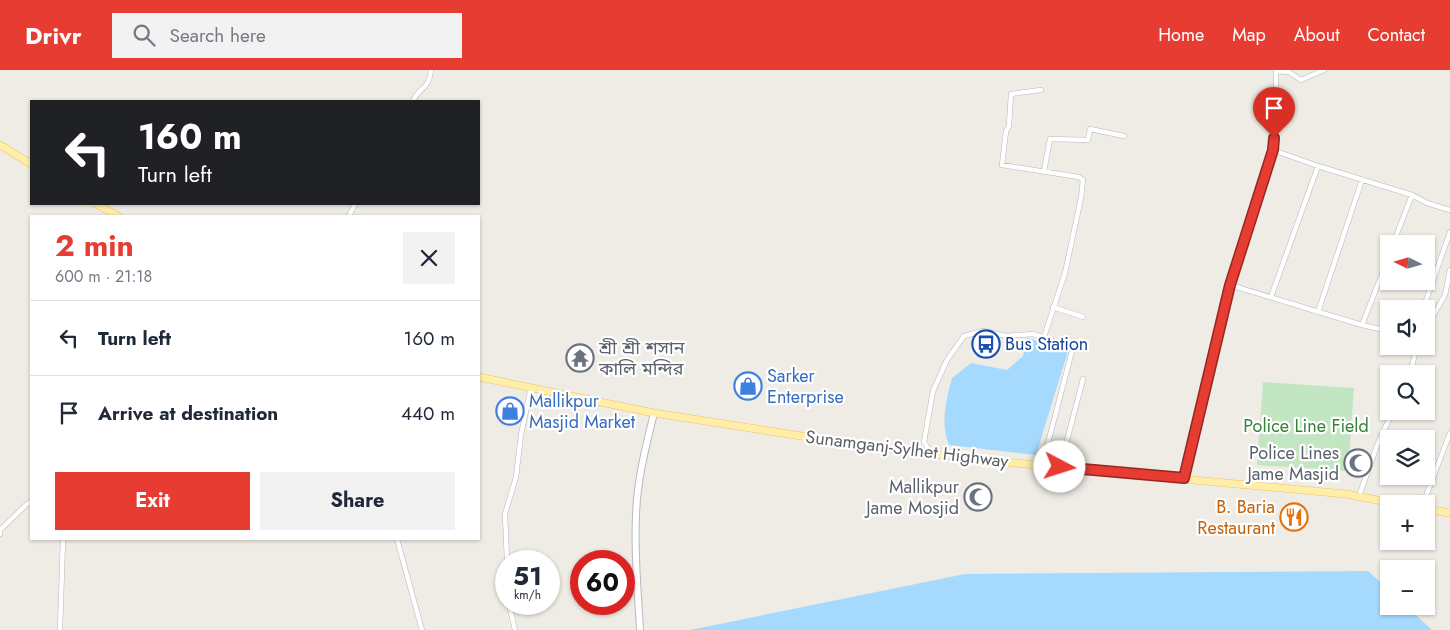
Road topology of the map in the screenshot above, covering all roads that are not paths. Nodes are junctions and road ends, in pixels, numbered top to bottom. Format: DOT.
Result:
graph roads {
  1 [pos="431,70"];
  2 [pos="1324,70"];
  3 [pos="1276,71"];
  4 [pos="1041,90"];
  5 [pos="414,100"];
  6 [pos="1124,136"];
  7 [pos="0,145"];
  8 [pos="1273,150"];
  9 [pos="30,163"];
  10 [pos="1318,166"];
  11 [pos="1044,171"];
  12 [pos="1362,180"];
  13 [pos="1412,195"];
  14 [pos="98,205"];
  15 [pos="1450,210"];
  16 [pos="116,215"];
  17 [pos="1450,232"];
  18 [pos="1396,235"];
  19 [pos="1450,270"];
  20 [pos="1380,279"];
  21 [pos="1230,285"];
  22 [pos="1271,297"];
  23 [pos="1425,300"];
  24 [pos="1053,307"];
  25 [pos="1318,312"];
  26 [pos="1435,312"];
  27 [pos="1083,318"];
  28 [pos="1362,325"];
  29 [pos="1380,329"];
  30 [pos="1044,337"];
  31 [pos="480,376"];
  32 [pos="1083,379"];
  33 [pos="530,387"];
  34 [pos="654,413"];
  35 [pos="1389,420"];
  36 [pos="1450,433"];
  37 [pos="931,453"];
  38 [pos="1042,466"];
  39 [pos="1060,467"];
  40 [pos="1184,478"];
  41 [pos="1426,495"];
  42 [pos="1359,496"];
  43 [pos="1380,500"];
  44 [pos="30,502"];
  45 [pos="1435,510"];
  46 [pos="1450,513"];
  47 [pos="0,534"];
  48 [pos="63,540"];
  49 [pos="397,540"];
  50 [pos="507,550"];
  51 [pos="512,615"];
  52 [pos="60,630"];
  53 [pos="422,630"];
  54 [pos="515,630"];
  55 [pos="640,630"];
  1 -- 5 [label="street"];
  2 -- 3 [label="street"];
  3 -- 8 [label="street"];
  4 -- 11 [label="street"];
  6 -- 11 [label="street"];
  7 -- 9 [label="main road"];
  8 -- 10 [label="street"];
  8 -- 21 [label="street"];
  10 -- 12 [label="street"];
  10 -- 22 [label="street"];
  11 -- 24 [label="street"];
  12 -- 13 [label="street"];
  12 -- 25 [label="street"];
  13 -- 15 [label="street"];
  13 -- 18 [label="street"];
  14 -- 16 [label="main road"];
  17 -- 23 [label="street"];
  19 -- 26 [label="street"];
  20 -- 28 [label="street"];
  21 -- 22 [label="street"];
  21 -- 40 [label="street"];
  22 -- 25 [label="street"];
  24 -- 27 [label="street"];
  24 -- 30 [label="street"];
  25 -- 28 [label="street"];
  28 -- 29 [label="street"];
  30 -- 37 [label="street"];
  30 -- 38 [label="street"];
  31 -- 33 [label="main road, Sunamganj-Sylhet Highway"];
  32 -- 39 [label="street"];
  33 -- 34 [label="main road, Sunamganj-Sylhet Highway"];
  33 -- 50 [label="street"];
  34 -- 37 [label="main road, Sunamganj-Sylhet Highway"];
  34 -- 55 [label="main road"];
  35 -- 42 [label="street"];
  36 -- 41 [label="street"];
  37 -- 38 [label="main road, Sunamganj-Sylhet Highway"];
  38 -- 39 [label="main road, Sunamganj-Sylhet Highway"];
  39 -- 40 [label="main road, Sunamganj-Sylhet Highway"];
  40 -- 42 [label="main road, Sunamganj-Sylhet Highway"];
  42 -- 43 [label="main road, Sunamganj-Sylhet Highway"];
  44 -- 47 [label="street"];
  45 -- 46 [label="main road"];
  48 -- 52 [label="street"];
  49 -- 53 [label="street"];
  51 -- 54 [label="street"];
}
